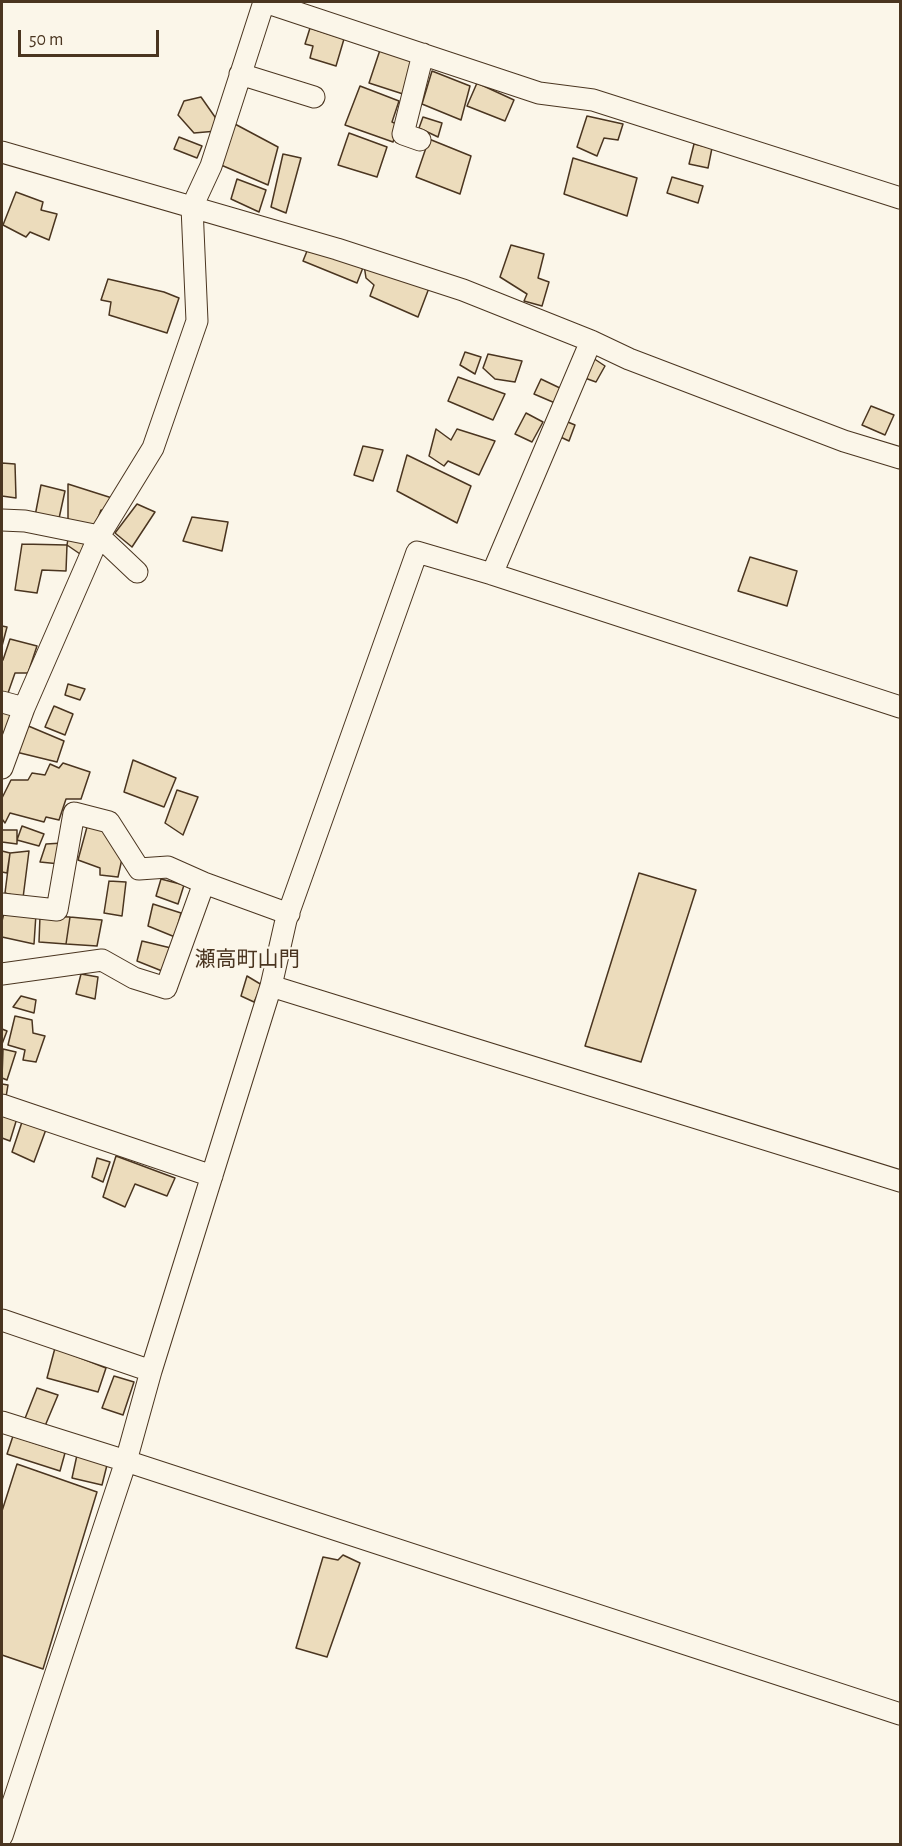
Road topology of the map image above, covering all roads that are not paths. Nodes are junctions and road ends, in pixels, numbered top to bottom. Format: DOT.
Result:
graph roads {
  1 [pos="264,2"];
  2 [pos="423,54"];
  3 [pos="240,74"];
  4 [pos="314,97"];
  5 [pos="420,140"];
  6 [pos="2,152"];
  7 [pos="900,198"];
  8 [pos="192,207"];
  9 [pos="591,341"];
  10 [pos="900,458"];
  11 [pos="2,520"];
  12 [pos="99,536"];
  13 [pos="137,572"];
  14 [pos="492,574"];
  15 [pos="2,702"];
  16 [pos="900,707"];
  17 [pos="24,708"];
  18 [pos="2,768"];
  19 [pos="204,883"];
  20 [pos="2,904"];
  21 [pos="289,914"];
  22 [pos="2,974"];
  23 [pos="271,986"];
  24 [pos="2,1106"];
  25 [pos="212,1176"];
  26 [pos="900,1181"];
  27 [pos="2,1320"];
  28 [pos="151,1371"];
  29 [pos="2,1422"];
  30 [pos="126,1461"];
  31 [pos="900,1714"];
  32 [pos="2,1836"];
  1 -- 2 [label="street"];
  1 -- 3 [label="street"];
  2 -- 5 [label="street"];
  2 -- 7 [label="street"];
  3 -- 4 [label="street"];
  3 -- 8 [label="street"];
  6 -- 8 [label="street"];
  8 -- 9 [label="street"];
  8 -- 12 [label="street"];
  9 -- 10 [label="street"];
  9 -- 14 [label="street"];
  11 -- 12 [label="street"];
  12 -- 13 [label="street"];
  12 -- 17 [label="street"];
  14 -- 16 [label="street"];
  14 -- 21 [label="street"];
  15 -- 17 [label="street"];
  17 -- 18 [label="street"];
  19 -- 20 [label="street"];
  19 -- 21 [label="street"];
  19 -- 22 [label="street"];
  21 -- 23 [label="street"];
  23 -- 25 [label="street"];
  23 -- 26 [label="street"];
  24 -- 25 [label="street"];
  25 -- 28 [label="street"];
  27 -- 28 [label="street"];
  28 -- 30 [label="street"];
  29 -- 30 [label="street"];
  30 -- 31 [label="street"];
  30 -- 32 [label="street"];
}
